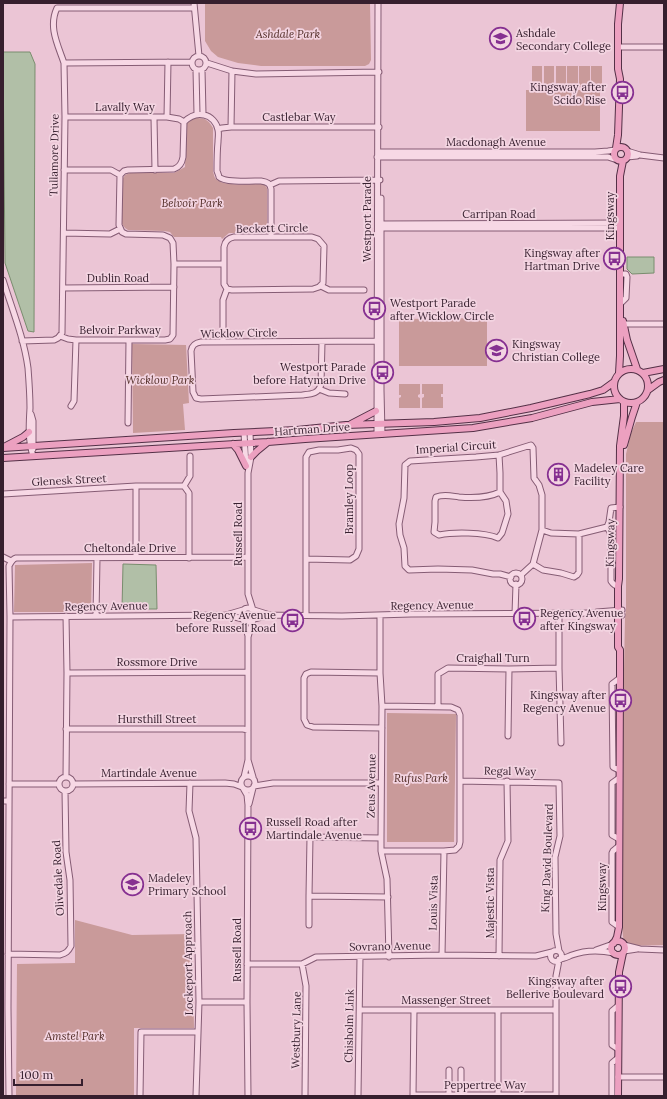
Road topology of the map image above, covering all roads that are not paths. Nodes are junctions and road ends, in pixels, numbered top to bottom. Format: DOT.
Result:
graph roads {
  1 [pos="54,3"];
  2 [pos="378,3"];
  3 [pos="381,3"];
  4 [pos="620,3"];
  5 [pos="194,5"];
  6 [pos="57,8"];
  7 [pos="620,47"];
  8 [pos="664,47"];
  9 [pos="199,56"];
  10 [pos="168,62"];
  11 [pos="192,62"];
  12 [pos="64,63"];
  13 [pos="207,63"];
  14 [pos="199,70"];
  15 [pos="232,70"];
  16 [pos="379,72"];
  17 [pos="196,114"];
  18 [pos="203,114"];
  19 [pos="65,117"];
  20 [pos="167,117"];
  21 [pos="154,118"];
  22 [pos="184,122"];
  23 [pos="231,127"];
  24 [pos="379,127"];
  25 [pos="218,129"];
  26 [pos="618,135"];
  27 [pos="615,149"];
  28 [pos="379,154"];
  29 [pos="626,154"];
  30 [pos="664,158"];
  31 [pos="615,159"];
  32 [pos="64,170"];
  33 [pos="155,170"];
  34 [pos="120,175"];
  35 [pos="620,176"];
  36 [pos="379,180"];
  37 [pos="270,184"];
  38 [pos="379,226"];
  39 [pos="620,226"];
  40 [pos="120,229"];
  41 [pos="64,233"];
  42 [pos="271,237"];
  43 [pos="174,264"];
  44 [pos="224,264"];
  45 [pos="3,280"];
  46 [pos="321,286"];
  47 [pos="63,288"];
  48 [pos="174,288"];
  49 [pos="227,289"];
  50 [pos="364,290"];
  51 [pos="621,303"];
  52 [pos="624,324"];
  53 [pos="664,324"];
  54 [pos="60,336"];
  55 [pos="76,340"];
  56 [pos="129,340"];
  57 [pos="22,341"];
  58 [pos="379,341"];
  59 [pos="223,342"];
  60 [pos="322,342"];
  61 [pos="637,369"];
  62 [pos="664,369"];
  63 [pos="619,373"];
  64 [pos="643,373"];
  65 [pos="664,380"];
  66 [pos="614,382"];
  67 [pos="319,389"];
  68 [pos="648,390"];
  69 [pos="345,394"];
  70 [pos="622,400"];
  71 [pos="637,402"];
  72 [pos="71,406"];
  73 [pos="30,409"];
  74 [pos="376,411"];
  75 [pos="128,423"];
  76 [pos="380,424"];
  77 [pos="350,425"];
  78 [pos="29,432"];
  79 [pos="247,433"];
  80 [pos="380,434"];
  81 [pos="268,442"];
  82 [pos="248,443"];
  83 [pos="233,444"];
  84 [pos="32,446"];
  85 [pos="3,448"];
  86 [pos="499,455"];
  87 [pos="33,456"];
  88 [pos="190,456"];
  89 [pos="251,457"];
  90 [pos="3,458"];
  91 [pos="621,460"];
  92 [pos="246,466"];
  93 [pos="248,473"];
  94 [pos="136,486"];
  95 [pos="184,486"];
  96 [pos="500,492"];
  97 [pos="3,494"];
  98 [pos="620,508"];
  99 [pos="607,527"];
  100 [pos="542,530"];
  101 [pos="579,534"];
  102 [pos="3,557"];
  103 [pos="136,557"];
  104 [pos="248,557"];
  105 [pos="97,558"];
  106 [pos="189,558"];
  107 [pos="306,559"];
  108 [pos="12,560"];
  109 [pos="533,564"];
  110 [pos="521,575"];
  111 [pos="510,577"];
  112 [pos="619,579"];
  113 [pos="516,584"];
  114 [pos="618,586"];
  115 [pos="248,594"];
  116 [pos="244,609"];
  117 [pos="253,610"];
  118 [pos="559,613"];
  119 [pos="620,613"];
  120 [pos="515,614"];
  121 [pos="226,615"];
  122 [pos="270,615"];
  123 [pos="306,615"];
  124 [pos="380,615"];
  125 [pos="66,616"];
  126 [pos="96,616"];
  127 [pos="10,617"];
  128 [pos="254,619"];
  129 [pos="244,620"];
  130 [pos="248,637"];
  131 [pos="559,668"];
  132 [pos="508,669"];
  133 [pos="248,672"];
  134 [pos="67,673"];
  135 [pos="380,673"];
  136 [pos="382,706"];
  137 [pos="438,707"];
  138 [pos="382,728"];
  139 [pos="66,729"];
  140 [pos="248,730"];
  141 [pos="508,736"];
  142 [pos="561,743"];
  143 [pos="3,750"];
  144 [pos="9,750"];
  145 [pos="248,760"];
  146 [pos="66,777"];
  147 [pos="243,777"];
  148 [pos="254,778"];
  149 [pos="460,781"];
  150 [pos="507,781"];
  151 [pos="274,782"];
  152 [pos="190,783"];
  153 [pos="225,783"];
  154 [pos="559,783"];
  155 [pos="9,784"];
  156 [pos="59,784"];
  157 [pos="72,784"];
  158 [pos="381,784"];
  159 [pos="243,787"];
  160 [pos="254,787"];
  161 [pos="65,791"];
  162 [pos="3,801"];
  163 [pos="9,801"];
  164 [pos="248,805"];
  165 [pos="381,838"];
  166 [pos="381,851"];
  167 [pos="444,851"];
  168 [pos="309,896"];
  169 [pos="388,897"];
  170 [pos="309,925"];
  171 [pos="619,928"];
  172 [pos="556,934"];
  173 [pos="614,944"];
  174 [pos="624,948"];
  175 [pos="664,950"];
  176 [pos="591,951"];
  177 [pos="552,952"];
  178 [pos="559,952"];
  179 [pos="614,953"];
  180 [pos="8,954"];
  181 [pos="442,955"];
  182 [pos="572,955"];
  183 [pos="499,956"];
  184 [pos="536,956"];
  185 [pos="360,957"];
  186 [pos="389,957"];
  187 [pos="551,959"];
  188 [pos="559,960"];
  189 [pos="247,964"];
  190 [pos="302,964"];
  191 [pos="619,972"];
  192 [pos="556,976"];
  193 [pos="199,1002"];
  194 [pos="247,1002"];
  195 [pos="6,1008"];
  196 [pos="360,1010"];
  197 [pos="414,1010"];
  198 [pos="498,1010"];
  199 [pos="556,1010"];
  200 [pos="198,1032"];
  201 [pos="618,1058"];
  202 [pos="449,1070"];
  203 [pos="461,1070"];
  204 [pos="618,1077"];
  205 [pos="664,1077"];
  206 [pos="413,1095"];
  207 [pos="449,1095"];
  208 [pos="461,1095"];
  209 [pos="498,1095"];
  210 [pos="556,1095"];
  211 [pos="9,1096"];
  212 [pos="140,1096"];
  213 [pos="196,1096"];
  214 [pos="248,1096"];
  215 [pos="305,1096"];
  216 [pos="358,1096"];
  217 [pos="612,1096"];
  218 [pos="618,1096"];
  1 -- 6 [label="street"];
  2 -- 16 [label="street, Westport Parade"];
  3 -- 16 [label="street, Westport Parade"];
  4 -- 7 [label="main road, Kingsway"];
  5 -- 6 [label="street"];
  5 -- 9 [label="street"];
  6 -- 12 [label="street, Tullamore Drive"];
  7 -- 8 [label="street"];
  7 -- 26 [label="main road, Kingsway"];
  9 -- 11 [label="street"];
  9 -- 13 [label="street"];
  10 -- 11 [label="street"];
  10 -- 12 [label="street"];
  10 -- 20 [label="street"];
  11 -- 14 [label="street"];
  12 -- 19 [label="street, Tullamore Drive"];
  13 -- 14 [label="street"];
  13 -- 15 [label="street"];
  14 -- 17 [label="street"];
  14 -- 18 [label="street"];
  15 -- 16 [label="street"];
  15 -- 23 [label="street"];
  16 -- 24 [label="street, Westport Parade"];
  17 -- 18 [label="street"];
  17 -- 22 [label="street"];
  18 -- 25 [label="street"];
  19 -- 21 [label="street, Lavally Way"];
  19 -- 32 [label="street, Tullamore Drive"];
  20 -- 21 [label="street, Lavally Way"];
  20 -- 22 [label="street, Lavally Way"];
  21 -- 33 [label="street"];
  22 -- 33 [label="street"];
  23 -- 24 [label="street, Castlebar Way"];
  23 -- 25 [label="street, Castlebar Way"];
  24 -- 28 [label="street, Westport Parade"];
  25 -- 37 [label="street"];
  26 -- 27 [label="main road, Kingsway"];
  26 -- 29 [label="main road, Kingsway"];
  27 -- 28 [label="street, Macdonagh Avenue"];
  27 -- 29 [label="main road"];
  27 -- 31 [label="main road, Kingsway"];
  28 -- 31 [label="street, Macdonagh Avenue"];
  28 -- 36 [label="street, Westport Parade"];
  29 -- 30 [label="street"];
  29 -- 31 [label="main road"];
  29 -- 35 [label="main road, Kingsway"];
  31 -- 35 [label="main road, Kingsway"];
  32 -- 34 [label="street"];
  32 -- 41 [label="street, Tullamore Drive"];
  33 -- 34 [label="street"];
  34 -- 40 [label="street"];
  35 -- 39 [label="main road, Kingsway"];
  36 -- 37 [label="street"];
  36 -- 38 [label="street, Westport Parade"];
  37 -- 42 [label="street"];
  38 -- 39 [label="street, Carripan Road"];
  38 -- 58 [label="street, Westport Parade"];
  39 -- 51 [label="main road, Kingsway"];
  40 -- 41 [label="street"];
  40 -- 43 [label="street, Belvoir Parkway"];
  41 -- 47 [label="street, Tullamore Drive"];
  42 -- 44 [label="street, Beckett Circle"];
  42 -- 46 [label="street, Beckett Circle"];
  43 -- 44 [label="street"];
  43 -- 48 [label="street, Belvoir Parkway"];
  44 -- 49 [label="street, Beckett Circle"];
  45 -- 57 [label="street"];
  46 -- 49 [label="street"];
  46 -- 50 [label="street"];
  47 -- 48 [label="street, Dublin Road"];
  47 -- 54 [label="street, Tullamore Drive"];
  48 -- 56 [label="street, Belvoir Parkway"];
  49 -- 59 [label="street"];
  51 -- 52 [label="main road, Kingsway"];
  51 -- 63 [label="main road, Kingsway"];
  52 -- 53 [label="street"];
  52 -- 61 [label="main road, Kingsway"];
  54 -- 55 [label="street, Belvoir Parkway"];
  54 -- 57 [label="street"];
  55 -- 56 [label="street, Belvoir Parkway"];
  55 -- 72 [label="street"];
  56 -- 75 [label="street"];
  57 -- 73 [label="street"];
  58 -- 60 [label="street, Wicklow Circle"];
  58 -- 74 [label="street, Westport Parade"];
  58 -- 76 [label="street, Westport Parade"];
  59 -- 60 [label="street, Wicklow Circle"];
  59 -- 67 [label="street, Wicklow Circle"];
  60 -- 67 [label="street"];
  61 -- 63 [label="main road"];
  61 -- 64 [label="main road"];
  62 -- 64 [label="main road"];
  63 -- 66 [label="main road"];
  64 -- 68 [label="main road"];
  65 -- 68 [label="main road"];
  66 -- 70 [label="main road"];
  66 -- 76 [label="main road, Hartman Drive"];
  67 -- 69 [label="street, Wicklow Circle"];
  68 -- 71 [label="main road"];
  70 -- 71 [label="main road"];
  70 -- 80 [label="main road, Hartman Drive"];
  70 -- 91 [label="main road, Kingsway"];
  71 -- 91 [label="main road, Kingsway"];
  73 -- 78 [label="street"];
  73 -- 84 [label="street"];
  74 -- 76 [label="street, Westport Parade"];
  74 -- 77 [label="main road"];
  76 -- 77 [label="main road, Hartman Drive"];
  76 -- 80 [label="street, Westport Parade"];
  77 -- 79 [label="main road, Hartman Drive"];
  78 -- 84 [label="street"];
  78 -- 85 [label="main road"];
  79 -- 82 [label="street, Russell Road"];
  79 -- 84 [label="main road, Hartman Drive"];
  80 -- 81 [label="main road, Hartman Drive"];
  81 -- 82 [label="main road, Hartman Drive"];
  81 -- 89 [label="main road"];
  82 -- 83 [label="main road, Hartman Drive"];
  82 -- 89 [label="street, Russell Road"];
  82 -- 92 [label="street, Russell Road"];
  83 -- 87 [label="main road, Hartman Drive"];
  83 -- 92 [label="main road"];
  84 -- 85 [label="main road, Hartman Drive"];
  84 -- 87 [label="street"];
  86 -- 96 [label="street"];
  86 -- 100 [label="street, Imperial Circuit"];
  86 -- 111 [label="street, Imperial Circuit"];
  87 -- 90 [label="main road, Hartman Drive"];
  88 -- 95 [label="street"];
  89 -- 93 [label="street, Russell Road"];
  91 -- 98 [label="main road, Kingsway"];
  92 -- 93 [label="street, Russell Road"];
  93 -- 104 [label="street, Russell Road"];
  94 -- 95 [label="street, Glenesk Street"];
  94 -- 97 [label="street, Glenesk Street"];
  94 -- 103 [label="street"];
  95 -- 106 [label="street"];
  96 -- 96 [label="street"];
  98 -- 99 [label="street"];
  98 -- 112 [label="main road, Kingsway"];
  99 -- 101 [label="street"];
  99 -- 114 [label="street"];
  100 -- 101 [label="street"];
  100 -- 109 [label="street, Imperial Circuit"];
  101 -- 109 [label="street"];
  102 -- 108 [label="street"];
  103 -- 105 [label="street, Cheltondale Drive"];
  103 -- 106 [label="street, Cheltondale Drive"];
  104 -- 106 [label="street, Cheltondale Drive"];
  104 -- 115 [label="street, Russell Road"];
  105 -- 108 [label="street, Cheltondale Drive"];
  105 -- 126 [label="street"];
  107 -- 107 [label="street, Bramley Loop"];
  107 -- 123 [label="street, Bramley Loop"];
  108 -- 127 [label="street"];
  109 -- 110 [label="street"];
  110 -- 111 [label="street, Imperial Circuit"];
  110 -- 113 [label="street"];
  111 -- 113 [label="street"];
  112 -- 114 [label="main road, Kingsway"];
  112 -- 119 [label="main road, Kingsway"];
  113 -- 120 [label="street"];
  114 -- 119 [label="main road, Kingsway"];
  115 -- 116 [label="street, Russell Road"];
  115 -- 117 [label="street, Russell Road"];
  116 -- 117 [label="street"];
  116 -- 121 [label="street, Regency Avenue"];
  116 -- 129 [label="street"];
  117 -- 122 [label="street, Regency Avenue"];
  117 -- 128 [label="street"];
  118 -- 119 [label="street, Regency Avenue"];
  118 -- 120 [label="street, Regency Avenue"];
  118 -- 131 [label="street"];
  119 -- 171 [label="main road, Kingsway"];
  120 -- 124 [label="street, Regency Avenue"];
  121 -- 126 [label="street, Regency Avenue"];
  121 -- 129 [label="street, Regency Avenue"];
  122 -- 123 [label="street, Regency Avenue"];
  122 -- 128 [label="street, Regency Avenue"];
  123 -- 124 [label="street, Regency Avenue"];
  124 -- 135 [label="street, Zeus Avenue"];
  125 -- 126 [label="street, Regency Avenue"];
  125 -- 127 [label="street, Regency Avenue"];
  125 -- 134 [label="street"];
  127 -- 144 [label="street"];
  128 -- 129 [label="street"];
  128 -- 130 [label="street"];
  129 -- 130 [label="street"];
  130 -- 133 [label="street"];
  131 -- 132 [label="street, Craighall Turn"];
  131 -- 142 [label="street"];
  132 -- 137 [label="street, Craighall Turn"];
  132 -- 141 [label="street"];
  133 -- 134 [label="street, Rossmore Drive"];
  133 -- 140 [label="street"];
  134 -- 139 [label="street"];
  135 -- 136 [label="street, Zeus Avenue"];
  135 -- 138 [label="street"];
  136 -- 137 [label="street"];
  136 -- 138 [label="street, Zeus Avenue"];
  137 -- 149 [label="street"];
  138 -- 158 [label="street, Zeus Avenue"];
  139 -- 140 [label="street, Hursthill Street"];
  139 -- 146 [label="street"];
  140 -- 145 [label="street"];
  143 -- 144 [label="street"];
  144 -- 155 [label="street"];
  145 -- 147 [label="street"];
  145 -- 148 [label="street"];
  146 -- 156 [label="street"];
  146 -- 157 [label="street"];
  147 -- 148 [label="street"];
  147 -- 153 [label="street, Martindale Avenue"];
  147 -- 159 [label="street"];
  148 -- 151 [label="street"];
  148 -- 160 [label="street"];
  149 -- 150 [label="street, Regal Way"];
  149 -- 167 [label="street"];
  150 -- 154 [label="street, Regal Way"];
  150 -- 183 [label="street, Majestic Vista"];
  151 -- 158 [label="street"];
  151 -- 160 [label="street"];
  152 -- 153 [label="street, Martindale Avenue"];
  152 -- 157 [label="street, Martindale Avenue"];
  152 -- 193 [label="street, Lockeport Approach"];
  153 -- 159 [label="street, Martindale Avenue"];
  154 -- 172 [label="street, King David Boulevard"];
  155 -- 156 [label="street"];
  155 -- 163 [label="street"];
  156 -- 161 [label="street"];
  157 -- 161 [label="street"];
  158 -- 165 [label="street, Zeus Avenue"];
  159 -- 160 [label="street"];
  159 -- 164 [label="street, Russell Road"];
  160 -- 164 [label="street, Russell Road"];
  161 -- 180 [label="street, Olivedale Road"];
  162 -- 163 [label="street"];
  163 -- 180 [label="street"];
  164 -- 189 [label="street, Russell Road"];
  165 -- 166 [label="street, Zeus Avenue"];
  165 -- 168 [label="street"];
  166 -- 167 [label="street"];
  166 -- 169 [label="street, Zeus Avenue"];
  167 -- 181 [label="street, Louis Vista"];
  168 -- 169 [label="street"];
  168 -- 170 [label="street"];
  169 -- 186 [label="street, Zeus Avenue"];
  171 -- 173 [label="main road, Kingsway"];
  171 -- 174 [label="main road, Kingsway"];
  172 -- 177 [label="street, King David Boulevard"];
  172 -- 178 [label="street, King David Boulevard"];
  173 -- 174 [label="main road"];
  173 -- 176 [label="street"];
  173 -- 179 [label="main road, Kingsway"];
  174 -- 175 [label="street"];
  174 -- 179 [label="main road"];
  174 -- 191 [label="main road, Kingsway"];
  176 -- 179 [label="street"];
  176 -- 182 [label="street"];
  177 -- 178 [label="street"];
  177 -- 184 [label="street, Sovrano Avenue"];
  177 -- 187 [label="street"];
  178 -- 182 [label="street"];
  178 -- 188 [label="street"];
  179 -- 191 [label="main road, Kingsway"];
  180 -- 195 [label="street"];
  181 -- 183 [label="street, Sovrano Avenue"];
  181 -- 186 [label="street, Sovrano Avenue"];
  182 -- 188 [label="street"];
  183 -- 184 [label="street, Sovrano Avenue"];
  184 -- 187 [label="street, Sovrano Avenue"];
  185 -- 186 [label="street, Sovrano Avenue"];
  185 -- 190 [label="street, Sovrano Avenue"];
  185 -- 196 [label="street, Chisholm Link"];
  187 -- 188 [label="street"];
  187 -- 192 [label="street"];
  188 -- 192 [label="street"];
  189 -- 190 [label="street, Sovrano Avenue"];
  189 -- 194 [label="street, Russell Road"];
  190 -- 215 [label="street, Westbury Lane"];
  191 -- 201 [label="main road, Kingsway"];
  192 -- 199 [label="street"];
  193 -- 194 [label="street"];
  193 -- 200 [label="street, Lockeport Approach"];
  194 -- 214 [label="street, Russell Road"];
  195 -- 211 [label="street"];
  196 -- 197 [label="street, Massenger Street"];
  196 -- 216 [label="street, Chisholm Link"];
  197 -- 198 [label="street, Massenger Street"];
  197 -- 206 [label="street"];
  198 -- 199 [label="street, Massenger Street"];
  198 -- 209 [label="street"];
  199 -- 210 [label="street"];
  200 -- 212 [label="street"];
  200 -- 213 [label="street, Lockeport Approach"];
  201 -- 204 [label="main road, Kingsway"];
  201 -- 217 [label="street, Kingsway"];
  202 -- 207 [label="street"];
  203 -- 208 [label="street"];
  204 -- 205 [label="street"];
  204 -- 218 [label="main road, Kingsway"];
  206 -- 207 [label="street, Peppertree Way"];
  207 -- 208 [label="street, Peppertree Way"];
  208 -- 209 [label="street, Peppertree Way"];
  209 -- 210 [label="street, Peppertree Way"];
}
